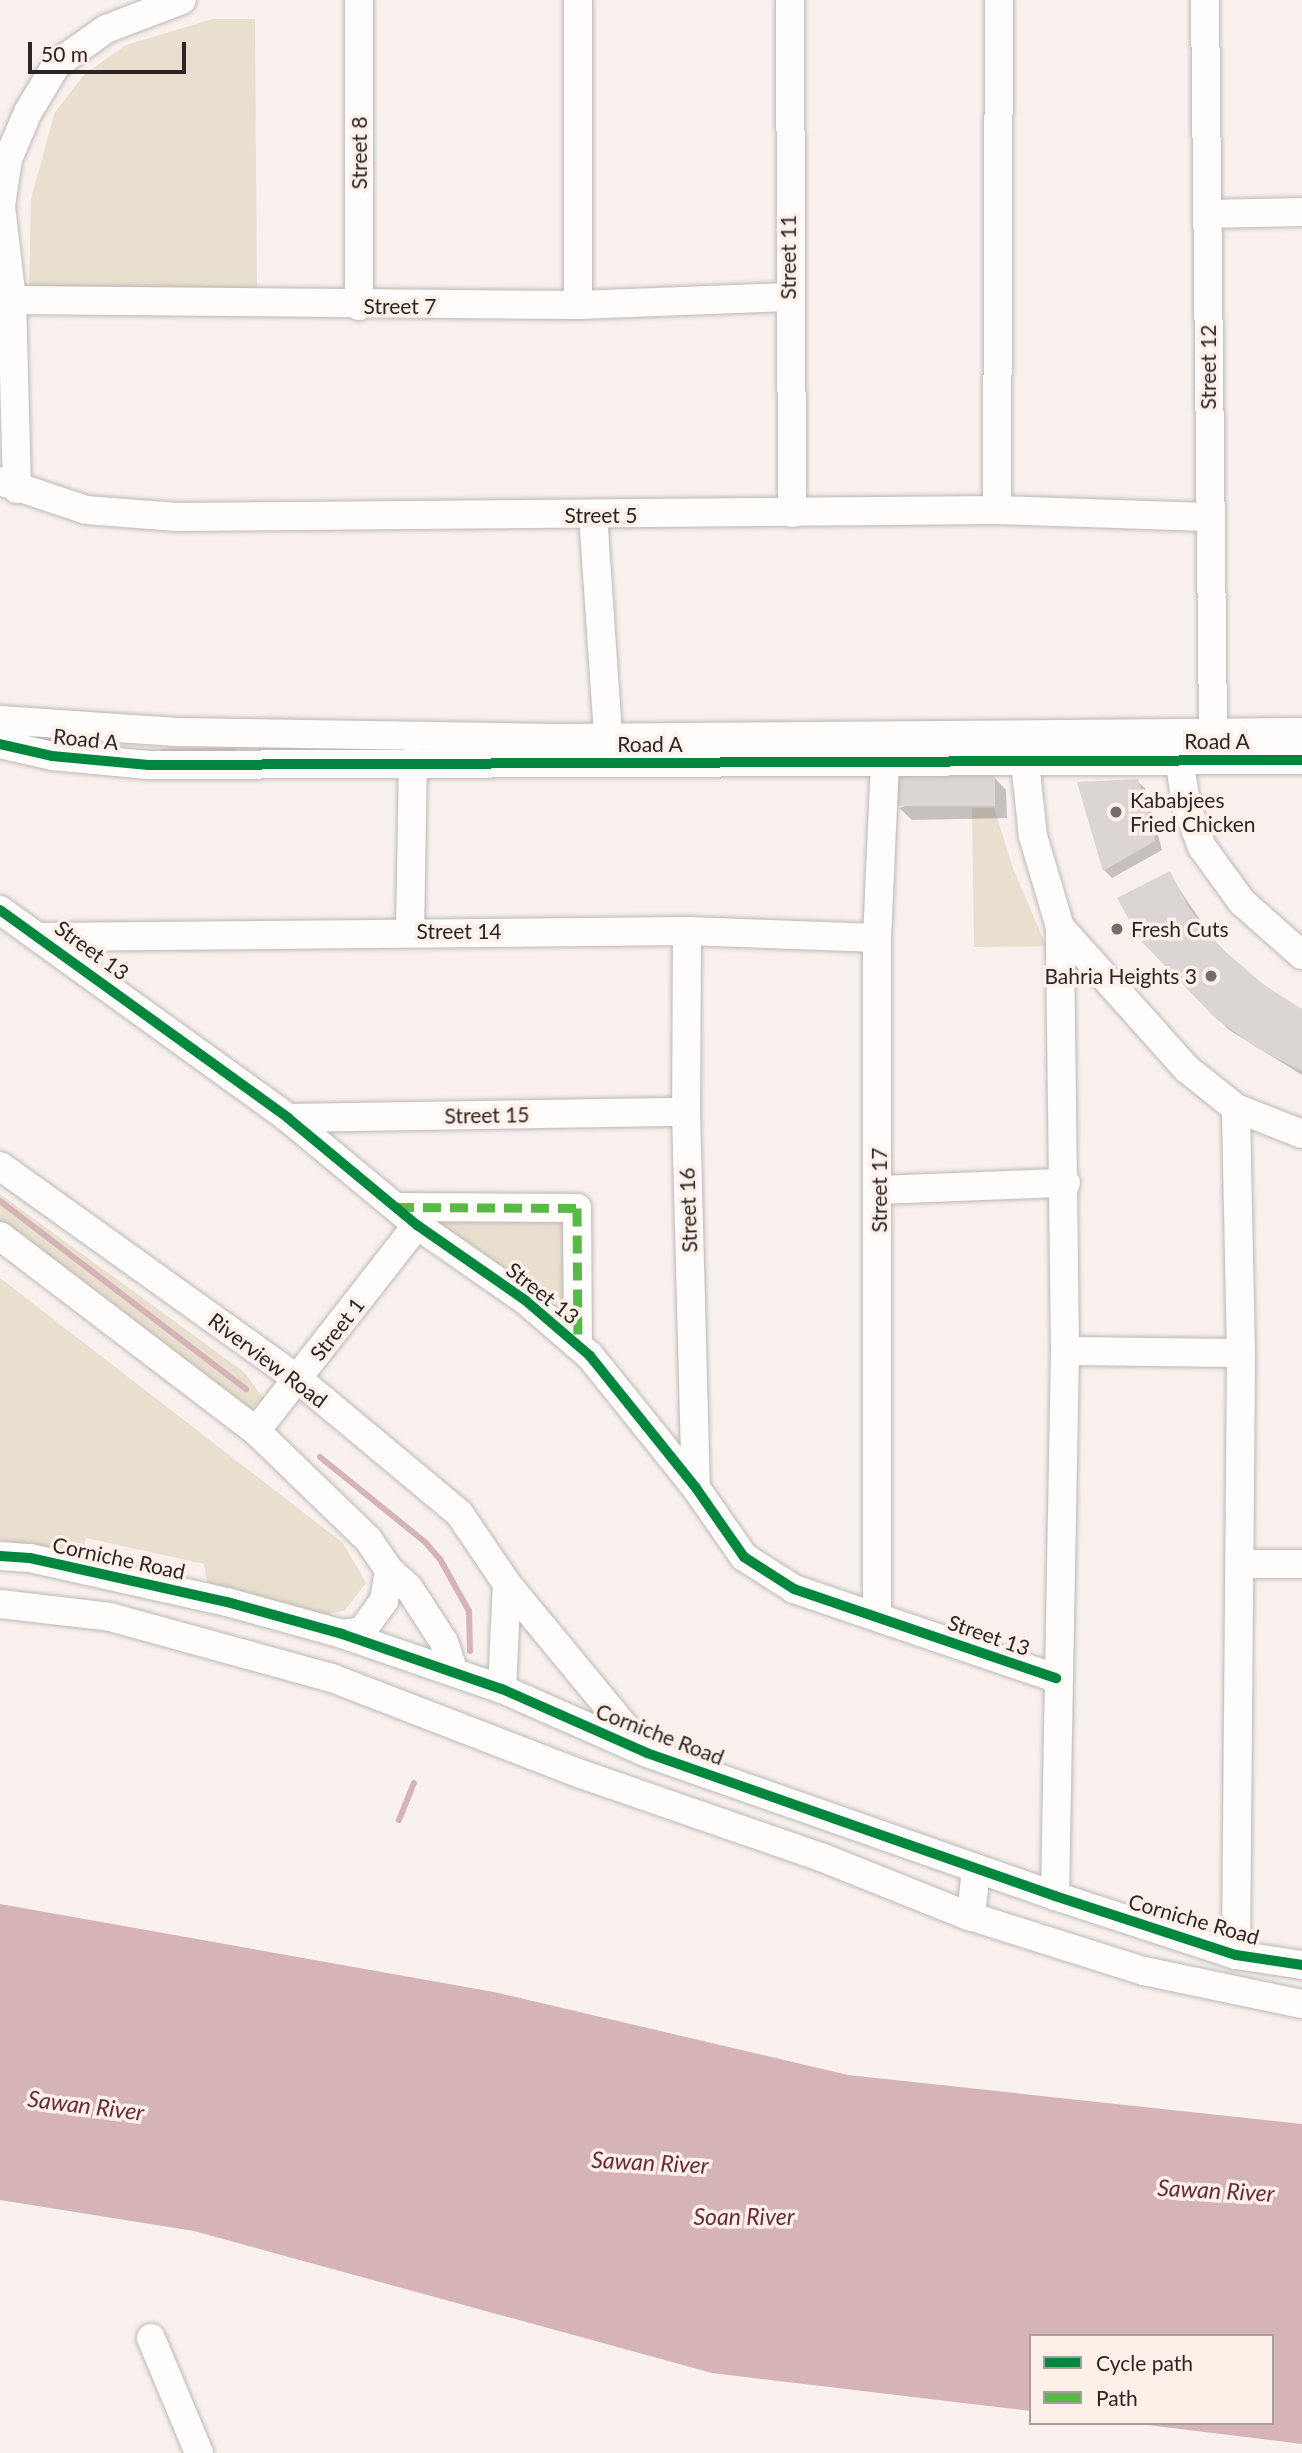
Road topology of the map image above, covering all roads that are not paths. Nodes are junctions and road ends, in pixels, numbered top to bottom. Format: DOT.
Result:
graph roads {
  1 [pos="181,0"];
  2 [pos="359,0"];
  3 [pos="578,0"];
  4 [pos="790,0"];
  5 [pos="999,0"];
  6 [pos="1205,0"];
  7 [pos="1302,212"];
  8 [pos="1209,214"];
  9 [pos="788,297"];
  10 [pos="12,300"];
  11 [pos="578,305"];
  12 [pos="359,306"];
  13 [pos="8,485"];
  14 [pos="997,510"];
  15 [pos="792,513"];
  16 [pos="593,515"];
  17 [pos="1208,517"];
  18 [pos="0,720"];
  19 [pos="1302,732"];
  20 [pos="1021,733"];
  21 [pos="1213,733"];
  22 [pos="608,736"];
  23 [pos="0,744"];
  24 [pos="1179,760"];
  25 [pos="1302,760"];
  26 [pos="413,761"];
  27 [pos="1027,761"];
  28 [pos="885,762"];
  29 [pos="0,910"];
  30 [pos="1060,927"];
  31 [pos="687,931"];
  32 [pos="410,932"];
  33 [pos="41,937"];
  34 [pos="877,938"];
  35 [pos="1302,955"];
  36 [pos="1236,1108"];
  37 [pos="686,1112"];
  38 [pos="288,1118"];
  39 [pos="1302,1134"];
  40 [pos="0,1166"];
  41 [pos="1066,1183"];
  42 [pos="880,1190"];
  43 [pos="407,1216"];
  44 [pos="0,1236"];
  45 [pos="578,1345"];
  46 [pos="1065,1351"];
  47 [pos="1241,1353"];
  48 [pos="298,1379"];
  49 [pos="256,1432"];
  50 [pos="696,1488"];
  51 [pos="0,1556"];
  52 [pos="1241,1564"];
  53 [pos="1302,1564"];
  54 [pos="389,1570"];
  55 [pos="507,1584"];
  56 [pos="0,1604"];
  57 [pos="877,1617"];
  58 [pos="342,1634"];
  59 [pos="454,1672"];
  60 [pos="1056,1678"];
  61 [pos="502,1689"];
  62 [pos="647,1753"];
  63 [pos="976,1868"];
  64 [pos="1055,1896"];
  65 [pos="971,1917"];
  66 [pos="1236,1955"];
  67 [pos="1302,1965"];
  68 [pos="1302,2004"];
  69 [pos="151,2338"];
  70 [pos="199,2453"];
  1 -- 10 [label="street"];
  2 -- 12 [label="street, Street 8"];
  3 -- 11 [label="street"];
  4 -- 9 [label="street, Street 11"];
  5 -- 14 [label="street"];
  6 -- 8 [label="street, Street 12"];
  7 -- 8 [label="street"];
  8 -- 17 [label="street, Street 12"];
  9 -- 11 [label="street, Street 7"];
  9 -- 15 [label="street, Street 11"];
  10 -- 12 [label="street, Street 7"];
  10 -- 13 [label="street"];
  11 -- 12 [label="street, Street 7"];
  13 -- 16 [label="street, Street 5"];
  14 -- 15 [label="street, Street 5"];
  14 -- 17 [label="street, Street 5"];
  15 -- 16 [label="street, Street 5"];
  16 -- 22 [label="street"];
  17 -- 21 [label="street, Street 12"];
  18 -- 22 [label="street, Road A"];
  19 -- 21 [label="street, Road A"];
  20 -- 21 [label="street, Road A"];
  20 -- 22 [label="street, Road A"];
  20 -- 27 [label="street"];
  23 -- 26 [label="street, Road A"];
  24 -- 25 [label="street, Road A"];
  24 -- 27 [label="street, Road A"];
  24 -- 35 [label="street"];
  26 -- 28 [label="street, Road A"];
  26 -- 32 [label="street"];
  27 -- 28 [label="street, Road A"];
  27 -- 30 [label="street"];
  28 -- 34 [label="street, Street 17"];
  29 -- 33 [label="street, Street 13"];
  30 -- 36 [label="street"];
  30 -- 41 [label="street"];
  31 -- 32 [label="street, Street 14"];
  31 -- 34 [label="street, Street 14"];
  31 -- 37 [label="street, Street 16"];
  32 -- 33 [label="street, Street 14"];
  33 -- 38 [label="street, Street 13"];
  34 -- 42 [label="street, Street 17"];
  36 -- 39 [label="street"];
  36 -- 47 [label="street"];
  37 -- 38 [label="street, Street 15"];
  37 -- 50 [label="street, Street 16"];
  38 -- 43 [label="street, Street 13"];
  40 -- 48 [label="street, Riverview Road"];
  41 -- 42 [label="street"];
  41 -- 46 [label="street"];
  42 -- 57 [label="street, Street 17"];
  43 -- 45 [label="street, Street 13"];
  43 -- 45 [label="street"];
  43 -- 48 [label="street, Street 1"];
  44 -- 49 [label="street"];
  45 -- 50 [label="street, Street 13"];
  46 -- 47 [label="street"];
  46 -- 60 [label="street"];
  47 -- 52 [label="street"];
  48 -- 49 [label="street, Street 1"];
  48 -- 55 [label="street, Riverview Road"];
  49 -- 54 [label="street"];
  50 -- 57 [label="street, Street 13"];
  51 -- 58 [label="street, Corniche Road"];
  52 -- 53 [label="street"];
  52 -- 66 [label="street"];
  54 -- 58 [label="street"];
  54 -- 59 [label="street"];
  55 -- 61 [label="street"];
  55 -- 62 [label="street, Riverview Road"];
  56 -- 65 [label="street"];
  57 -- 60 [label="street, Street 13"];
  58 -- 59 [label="street, Corniche Road"];
  59 -- 61 [label="street, Corniche Road"];
  60 -- 64 [label="street"];
  61 -- 62 [label="street, Corniche Road"];
  62 -- 63 [label="street, Corniche Road"];
  63 -- 64 [label="street, Corniche Road"];
  63 -- 65 [label="street"];
  64 -- 66 [label="street, Corniche Road"];
  65 -- 68 [label="street"];
  66 -- 67 [label="street, Corniche Road"];
  69 -- 70 [label="street"];
}
